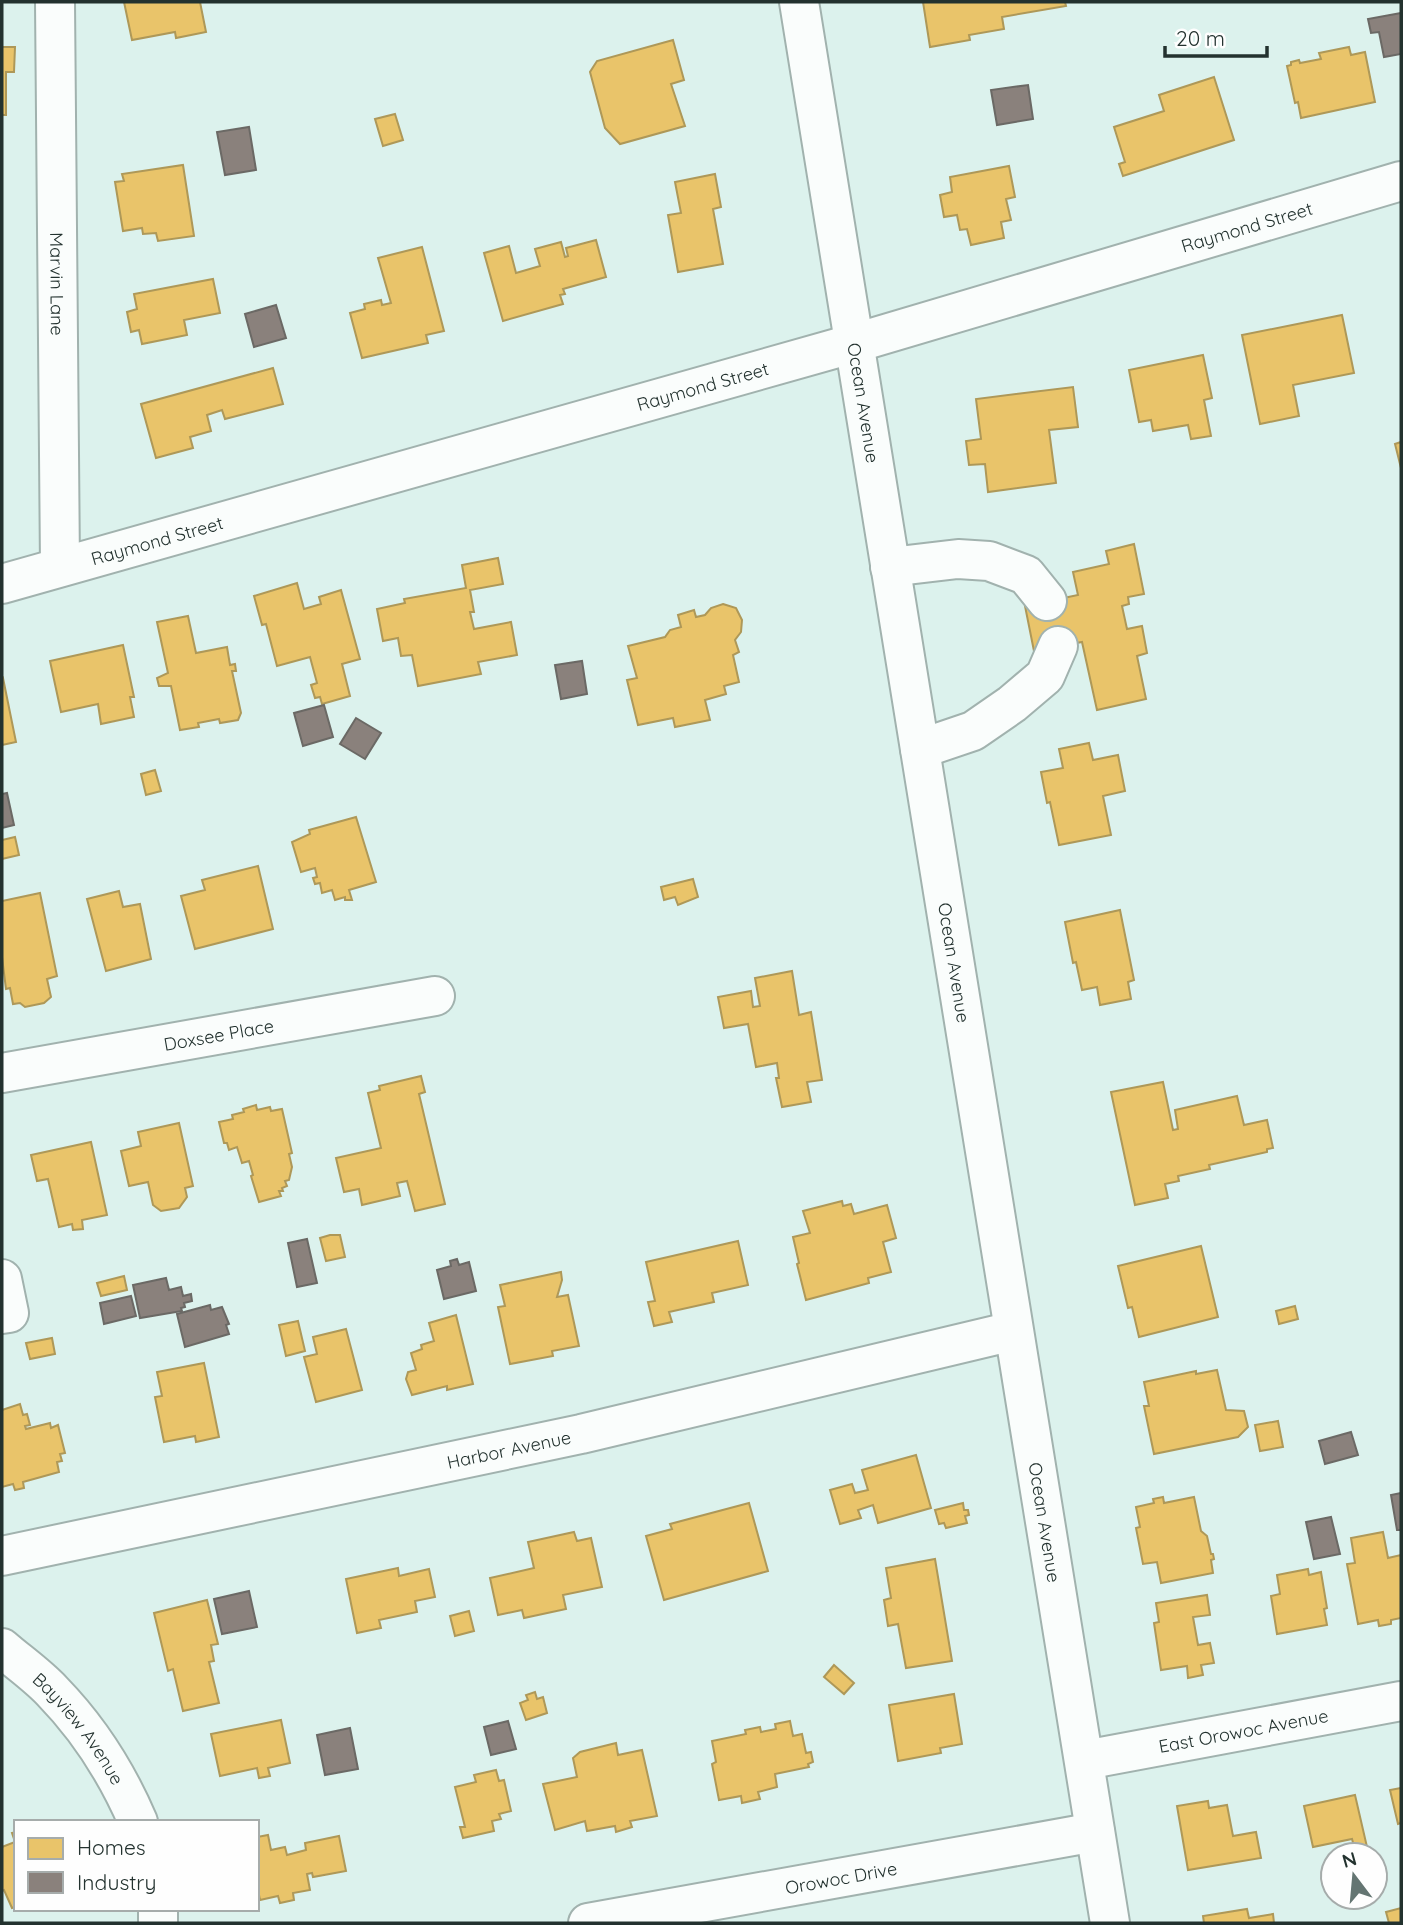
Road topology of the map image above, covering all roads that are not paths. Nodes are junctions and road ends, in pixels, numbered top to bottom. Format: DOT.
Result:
graph roads {
  1 [pos="55,2"];
  2 [pos="799,2"];
  3 [pos="1401,181"];
  4 [pos="855,343"];
  5 [pos="60,567"];
  6 [pos="890,567"];
  7 [pos="2,584"];
  8 [pos="1047,601"];
  9 [pos="1058,646"];
  10 [pos="920,749"];
  11 [pos="435,996"];
  12 [pos="2,1073"];
  13 [pos="1013,1331"];
  14 [pos="2,1556"];
  15 [pos="2,1648"];
  16 [pos="1401,1701"];
  17 [pos="1085,1760"];
  18 [pos="137,1820"];
  19 [pos="1095,1832"];
  20 [pos="587,1923"];
  21 [pos="1110,1923"];
  1 -- 5 [label="street, Marvin Lane"];
  2 -- 4 [label="street, Ocean Avenue"];
  3 -- 4 [label="street, Raymond Street"];
  4 -- 5 [label="street, Raymond Street"];
  4 -- 6 [label="street, Ocean Avenue"];
  5 -- 7 [label="street, Raymond Street"];
  6 -- 8 [label="street"];
  6 -- 10 [label="street, Ocean Avenue"];
  9 -- 10 [label="street"];
  10 -- 13 [label="street, Ocean Avenue"];
  11 -- 12 [label="street, Doxsee Place"];
  13 -- 14 [label="street, Harbor Avenue"];
  13 -- 17 [label="street, Ocean Avenue"];
  15 -- 18 [label="street, Bayview Avenue"];
  16 -- 17 [label="street, East Orowoc Avenue"];
  17 -- 19 [label="street, Ocean Avenue"];
  19 -- 20 [label="street, Orowoc Drive"];
  19 -- 21 [label="street, Ocean Avenue"];
}
